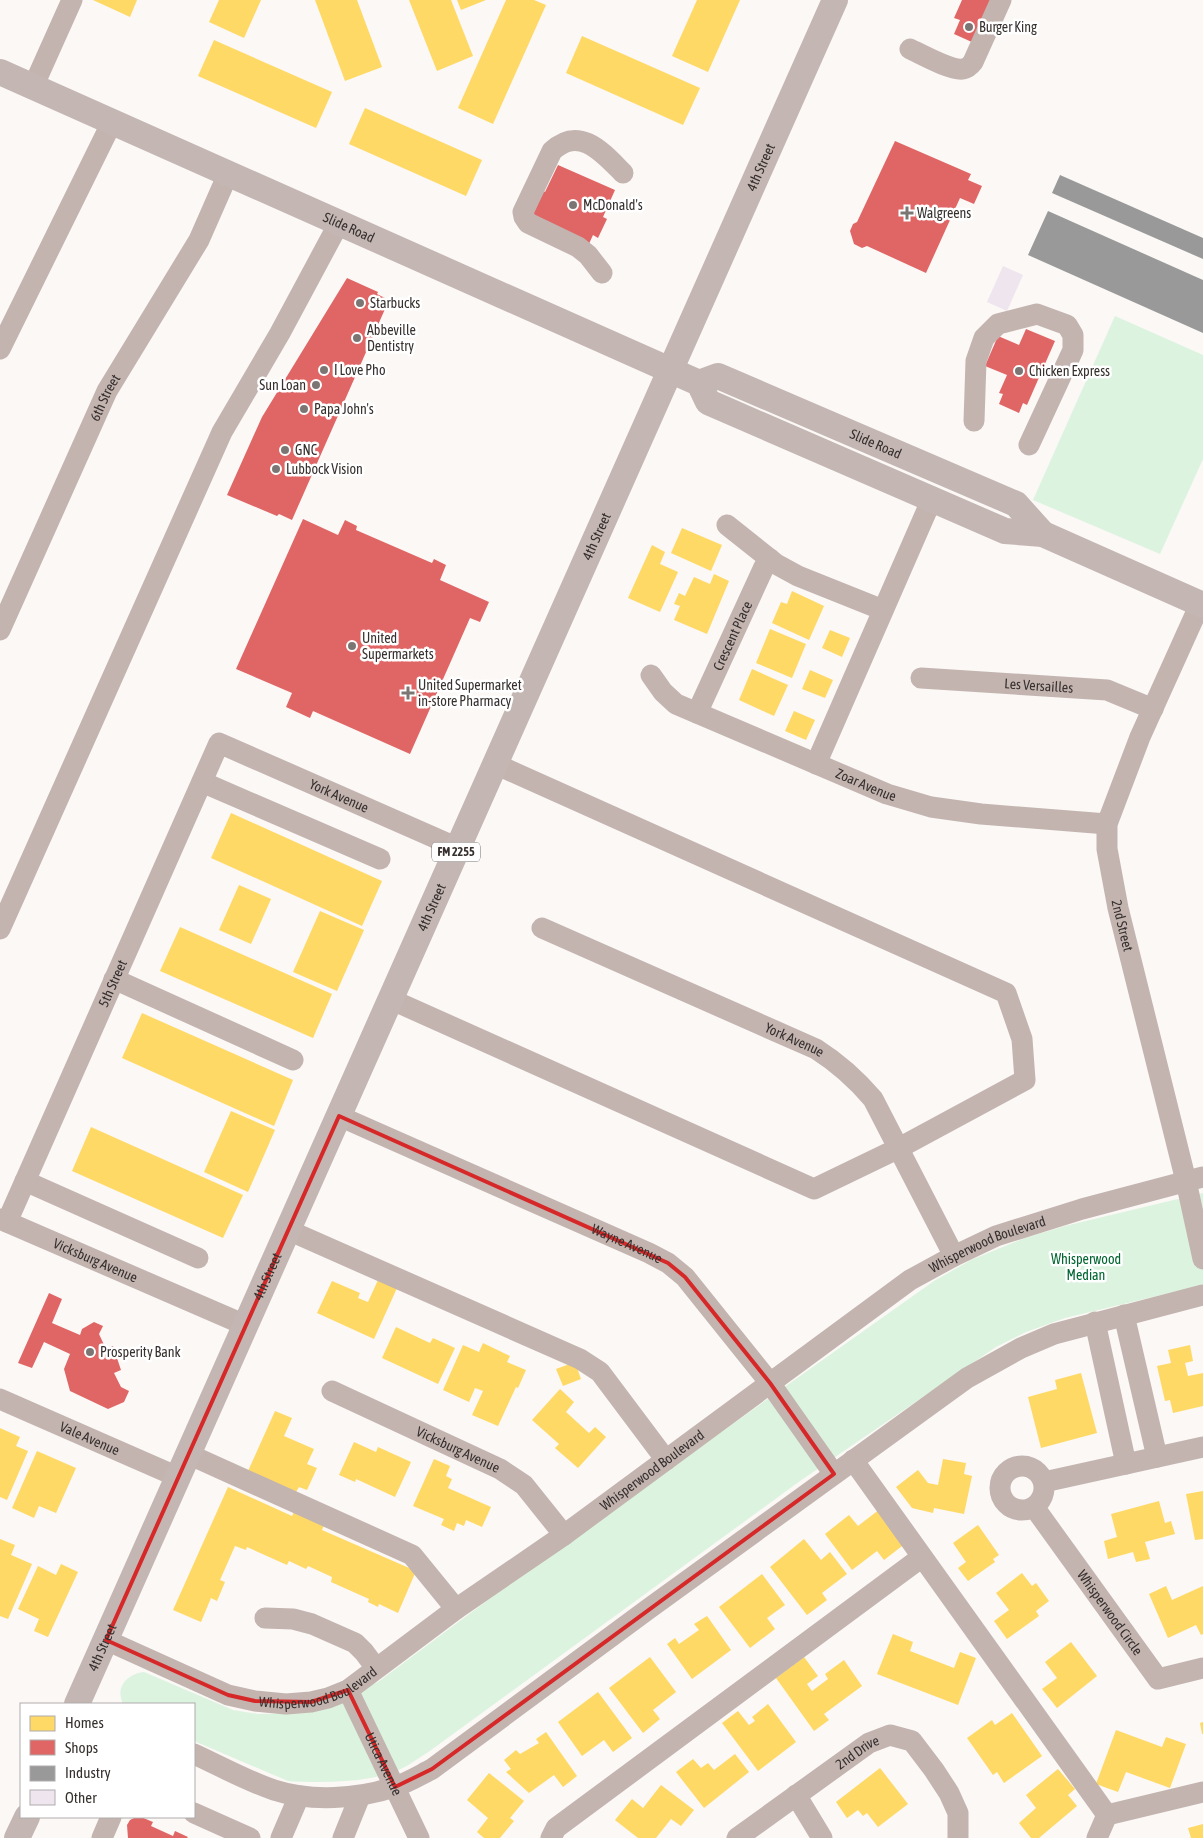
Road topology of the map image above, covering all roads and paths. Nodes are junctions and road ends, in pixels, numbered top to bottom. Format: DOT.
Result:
graph roads {
  1 [pos="72,0"];
  2 [pos="835,0"];
  3 [pos="1001,0"];
  4 [pos="910,49"];
  5 [pos="0,72"];
  6 [pos="33,87"];
  7 [pos="112,122"];
  8 [pos="623,173"];
  9 [pos="228,174"];
  10 [pos="523,212"];
  11 [pos="339,223"];
  12 [pos="523,237"];
  13 [pos="602,273"];
  14 [pos="0,349"];
  15 [pos="670,370"];
  16 [pos="699,383"];
  17 [pos="974,421"];
  18 [pos="1029,445"];
  19 [pos="931,501"];
  20 [pos="727,525"];
  21 [pos="1042,534"];
  22 [pos="770,558"];
  23 [pos="1201,604"];
  24 [pos="883,610"];
  25 [pos="0,630"];
  26 [pos="650,675"];
  27 [pos="920,678"];
  28 [pos="1153,709"];
  29 [pos="697,713"];
  30 [pos="219,743"];
  31 [pos="495,764"];
  32 [pos="816,764"];
  33 [pos="202,782"];
  34 [pos="1107,824"];
  35 [pos="458,848"];
  36 [pos="380,858"];
  37 [pos="542,928"];
  38 [pos="0,929"];
  39 [pos="114,979"];
  40 [pos="390,999"];
  41 [pos="293,1060"];
  42 [pos="339,1116"];
  43 [pos="899,1148"];
  44 [pos="1194,1179"];
  45 [pos="25,1181"];
  46 [pos="4,1220"];
  47 [pos="288,1230"];
  48 [pos="954,1256"];
  49 [pos="198,1258"];
  50 [pos="1203,1259"];
  51 [pos="1203,1295"];
  52 [pos="1124,1315"];
  53 [pos="1095,1322"];
  54 [pos="246,1325"];
  55 [pos="770,1383"];
  56 [pos="332,1391"];
  57 [pos="0,1399"];
  58 [pos="1203,1447"];
  59 [pos="188,1454"];
  60 [pos="1157,1457"];
  61 [pos="666,1460"];
  62 [pos="853,1460"];
  63 [pos="1126,1464"];
  64 [pos="834,1474"];
  65 [pos="178,1477"];
  66 [pos="1044,1482"];
  67 [pos="1034,1507"];
  68 [pos="564,1535"];
  69 [pos="922,1557"];
  70 [pos="456,1609"];
  71 [pos="265,1618"];
  72 [pos="106,1640"];
  73 [pos="376,1668"];
  74 [pos="1203,1668"];
  75 [pos="348,1690"];
  76 [pos="78,1703"];
  77 [pos="195,1754"];
  78 [pos="395,1787"];
  79 [pos="1203,1792"];
  80 [pos="299,1796"];
  81 [pos="360,1796"];
  82 [pos="796,1796"];
  83 [pos="195,1813"];
  84 [pos="1107,1815"];
  85 [pos="27,1818"];
  86 [pos="111,1818"];
  87 [pos="17,1838"];
  88 [pos="102,1838"];
  89 [pos="250,1838"];
  90 [pos="281,1838"];
  91 [pos="342,1838"];
  92 [pos="419,1838"];
  93 [pos="551,1838"];
  94 [pos="737,1838"];
  95 [pos="822,1838"];
  96 [pos="958,1838"];
  97 [pos="1097,1838"];
  1 -- 6 [label="street"];
  2 -- 15 [label="main road, 4th Street / FM 2255"];
  3 -- 4 [label="street"];
  5 -- 6 [label="main road, Slide Road"];
  6 -- 7 [label="main road, Slide Road"];
  7 -- 9 [label="main road, Slide Road"];
  7 -- 14 [label="street"];
  8 -- 10 [label="street"];
  9 -- 11 [label="main road, Slide Road"];
  9 -- 25 [label="street, 6th Street"];
  10 -- 12 [label="street"];
  10 -- 13 [label="street"];
  11 -- 15 [label="main road, Slide Road"];
  11 -- 38 [label="street"];
  15 -- 16 [label="main road, Slide Road"];
  15 -- 31 [label="main road, 4th Street / FM 2255"];
  16 -- 19 [label="main road, Slide Road"];
  16 -- 21 [label="main road, Slide Road"];
  17 -- 18 [label="street"];
  19 -- 21 [label="main road, Slide Road"];
  19 -- 24 [label="street"];
  20 -- 22 [label="street"];
  21 -- 23 [label="main road, Slide Road"];
  22 -- 24 [label="street"];
  22 -- 29 [label="street, Crescent Place"];
  23 -- 28 [label="street, 2nd Street"];
  24 -- 32 [label="street"];
  26 -- 29 [label="street, Zoar Avenue"];
  27 -- 28 [label="street, Les Versailles"];
  28 -- 34 [label="street, 2nd Street"];
  29 -- 32 [label="street, Zoar Avenue"];
  30 -- 33 [label="street, 5th Street"];
  30 -- 35 [label="street, York Avenue"];
  31 -- 35 [label="main road, 4th Street / FM 2255"];
  31 -- 43 [label="street"];
  32 -- 34 [label="street, Zoar Avenue"];
  33 -- 36 [label="street"];
  33 -- 39 [label="street, 5th Street"];
  34 -- 44 [label="street, 2nd Street"];
  35 -- 40 [label="main road, 4th Street / FM 2255"];
  37 -- 43 [label="street, York Avenue"];
  39 -- 41 [label="street"];
  39 -- 45 [label="street, 5th Street"];
  40 -- 42 [label="main road, 4th Street / FM 2255"];
  40 -- 43 [label="street"];
  42 -- 47 [label="main road, 4th Street / FM 2255"];
  42 -- 55 [label="street, Wayne Avenue"];
  43 -- 48 [label="street, York Avenue"];
  44 -- 48 [label="street, Whisperwood Boulevard"];
  44 -- 50 [label="street, 2nd Street"];
  45 -- 46 [label="street, 5th Street"];
  45 -- 49 [label="street"];
  46 -- 54 [label="street, Vicksburg Avenue"];
  47 -- 54 [label="main road, 4th Street / FM 2255"];
  47 -- 61 [label="street"];
  48 -- 55 [label="street, Whisperwood Boulevard"];
  51 -- 52 [label="street"];
  52 -- 53 [label="street"];
  52 -- 60 [label="street"];
  53 -- 62 [label="street"];
  53 -- 63 [label="street"];
  54 -- 59 [label="main road, 4th Street / FM 2255"];
  55 -- 61 [label="street, Whisperwood Boulevard"];
  55 -- 64 [label="street, Wayne Avenue"];
  56 -- 68 [label="street, Vicksburg Avenue"];
  57 -- 65 [label="street, Vale Avenue"];
  58 -- 60 [label="street"];
  59 -- 65 [label="main road, 4th Street / FM 2255"];
  59 -- 70 [label="street"];
  60 -- 63 [label="street"];
  61 -- 68 [label="street, Whisperwood Boulevard"];
  62 -- 64 [label="street"];
  62 -- 69 [label="street"];
  63 -- 66 [label="street"];
  64 -- 78 [label="street"];
  65 -- 72 [label="main road, 4th Street / FM 2255"];
  66 -- 67 [label="street"];
  66 -- 67 [label="street"];
  67 -- 74 [label="street, Whisperwood Circle"];
  68 -- 70 [label="street, Whisperwood Boulevard"];
  69 -- 84 [label="street"];
  69 -- 93 [label="street"];
  70 -- 73 [label="street, Whisperwood Boulevard"];
  71 -- 73 [label="street"];
  72 -- 75 [label="street, Whisperwood Boulevard"];
  72 -- 76 [label="main road, 4th Street / FM 2255"];
  73 -- 75 [label="street, Whisperwood Boulevard"];
  75 -- 78 [label="street, Utica Avenue"];
  77 -- 80 [label="street"];
  78 -- 81 [label="street"];
  78 -- 92 [label="street, Utica Avenue"];
  79 -- 84 [label="street"];
  80 -- 81 [label="street"];
  80 -- 90 [label="street"];
  81 -- 91 [label="street"];
  82 -- 94 [label="street, 2nd Drive"];
  82 -- 95 [label="street"];
  82 -- 96 [label="street, 2nd Drive"];
  83 -- 89 [label="street"];
  84 -- 97 [label="street"];
  85 -- 87 [label="main road"];
  86 -- 88 [label="street"];
}
